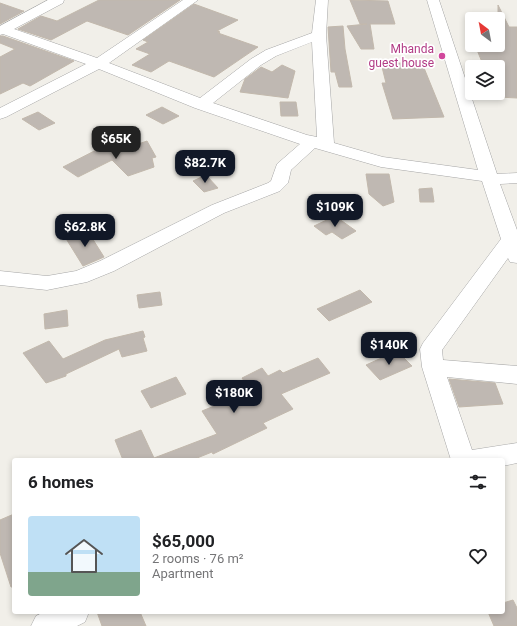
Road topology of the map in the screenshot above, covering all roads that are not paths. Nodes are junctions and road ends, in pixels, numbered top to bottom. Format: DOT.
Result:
graph roads {
  1 [pos="58,0"];
  2 [pos="192,0"];
  3 [pos="322,0"];
  4 [pos="433,0"];
  5 [pos="2,30"];
  6 [pos="319,35"];
  7 [pos="98,64"];
  8 [pos="201,105"];
  9 [pos="0,114"];
  10 [pos="319,143"];
  11 [pos="490,178"];
  12 [pos="517,178"];
  13 [pos="514,248"];
  14 [pos="0,278"];
  15 [pos="433,367"];
  16 [pos="517,375"];
  17 [pos="517,453"];
  18 [pos="462,458"];
  19 [pos="486,458"];
  20 [pos="71,614"];
  21 [pos="46,626"];
  1 -- 5 [label="street"];
  2 -- 7 [label="street"];
  3 -- 6 [label="street"];
  4 -- 11 [label="street"];
  5 -- 7 [label="street"];
  6 -- 8 [label="street"];
  6 -- 10 [label="street"];
  7 -- 8 [label="street"];
  7 -- 9 [label="street"];
  8 -- 10 [label="street"];
  10 -- 11 [label="street"];
  10 -- 14 [label="street"];
  11 -- 12 [label="street"];
  11 -- 13 [label="street"];
  13 -- 15 [label="street"];
  15 -- 16 [label="street"];
  15 -- 18 [label="street"];
  17 -- 19 [label="street"];
  20 -- 21 [label="street"];
}
